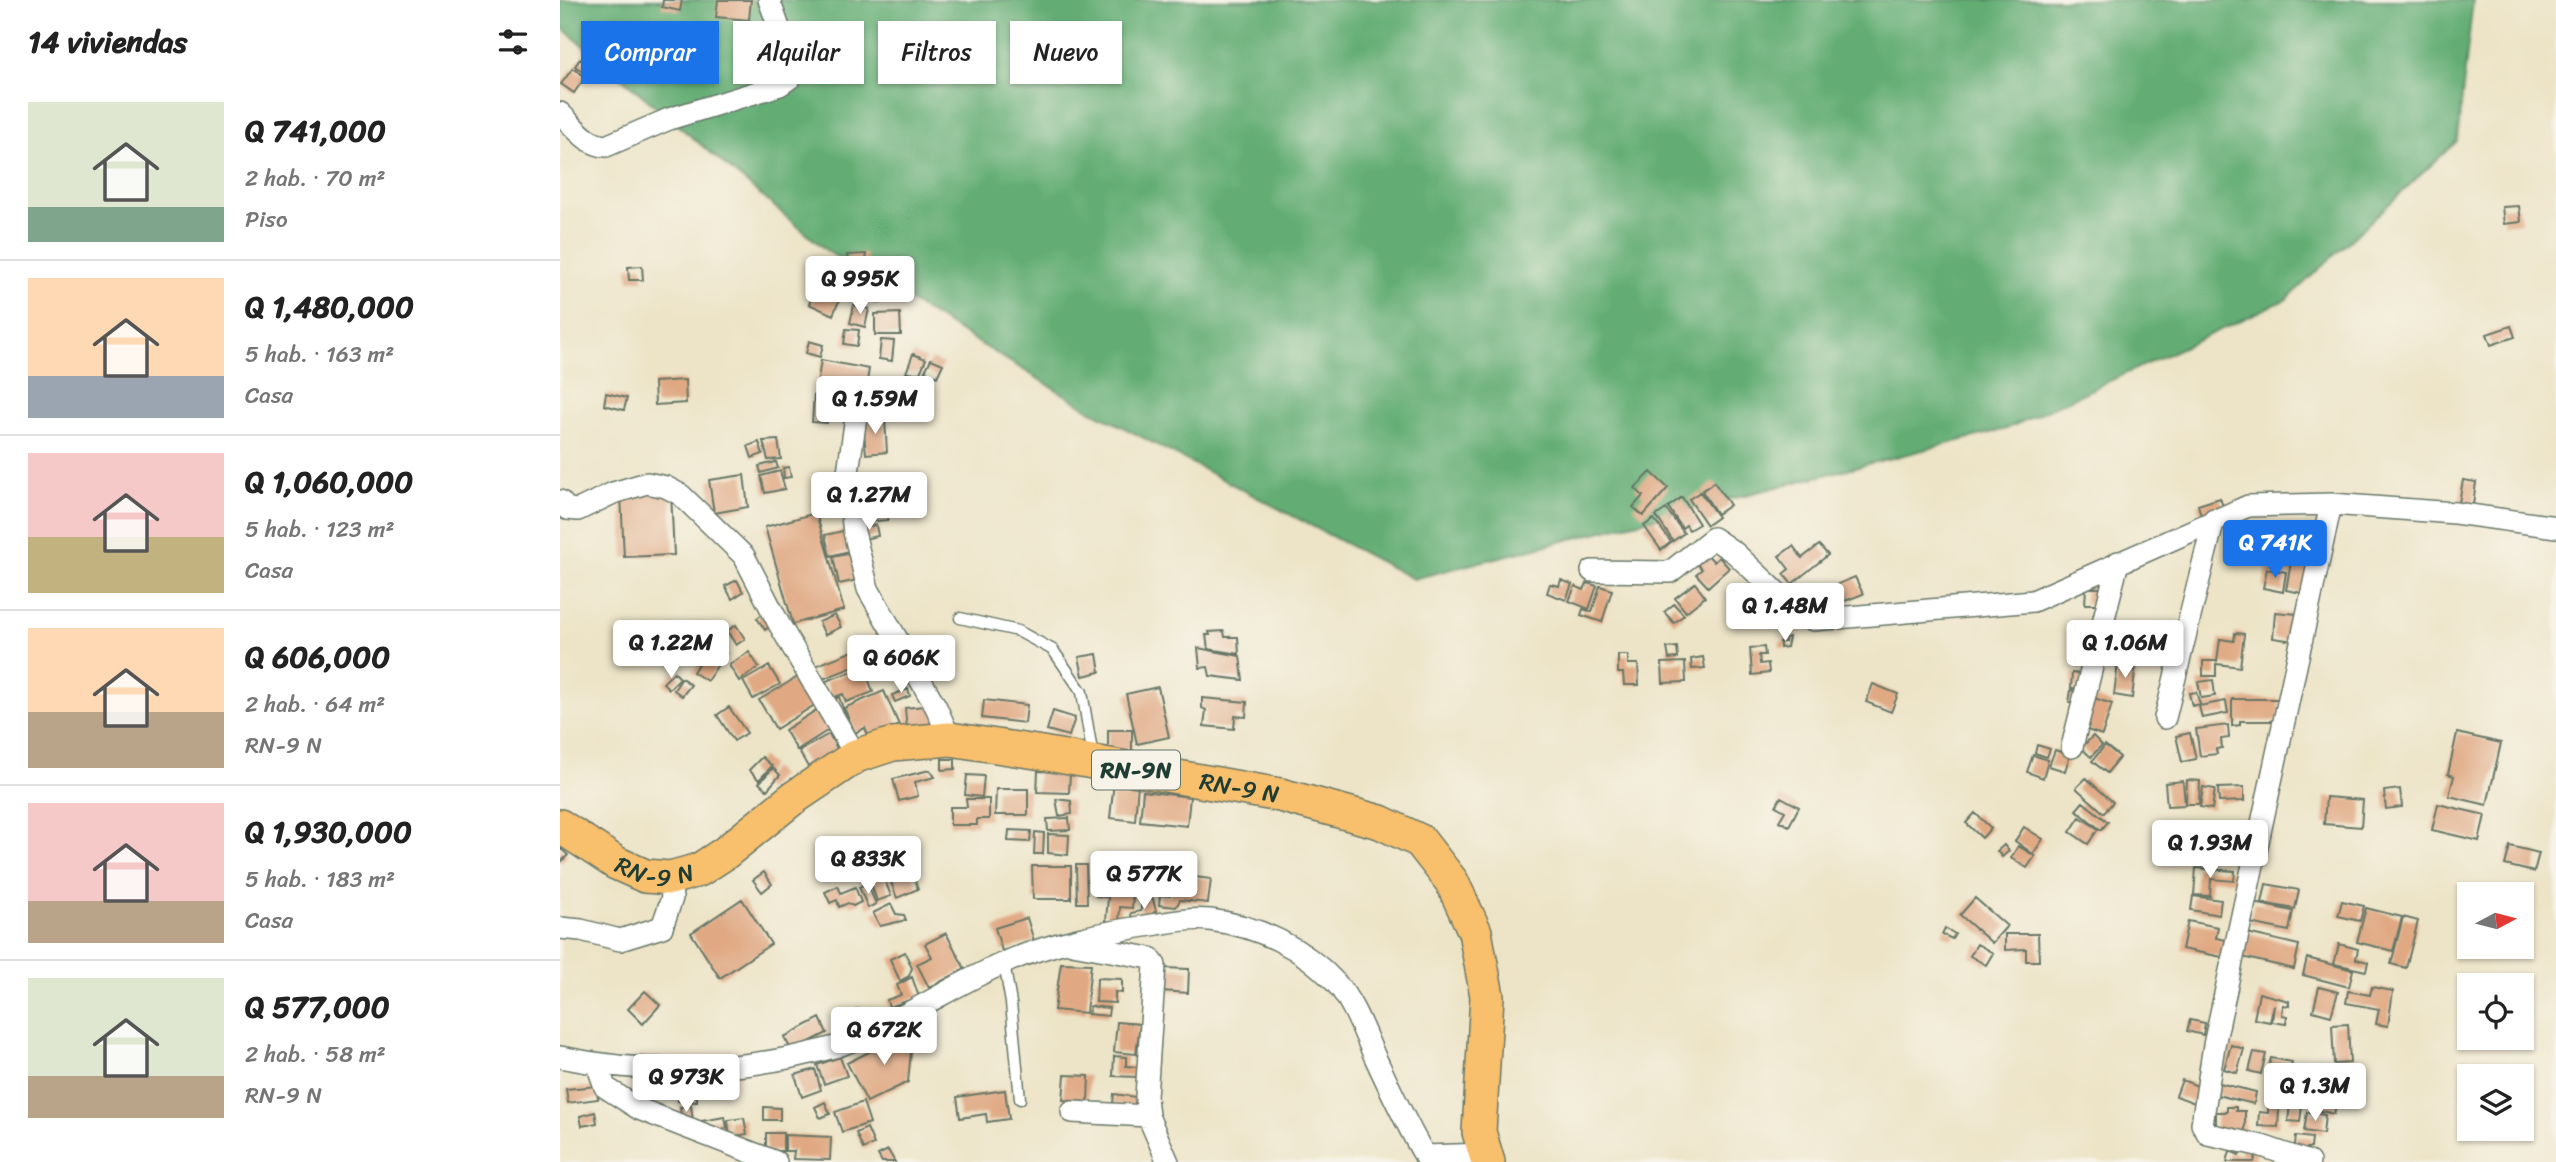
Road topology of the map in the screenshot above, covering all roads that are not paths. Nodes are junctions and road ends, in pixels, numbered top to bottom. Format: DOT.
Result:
graph roads {
  1 [pos="769,0"];
  2 [pos="560,113"];
  3 [pos="858,403"];
  4 [pos="560,501"];
  5 [pos="2331,504"];
  6 [pos="2214,519"];
  7 [pos="2556,527"];
  8 [pos="2118,562"];
  9 [pos="1592,571"];
  10 [pos="960,618"];
  11 [pos="2165,718"];
  12 [pos="950,739"];
  13 [pos="2072,747"];
  14 [pos="856,756"];
  15 [pos="1094,763"];
  16 [pos="560,826"];
  17 [pos="670,878"];
  18 [pos="560,921"];
  19 [pos="571,929"];
  20 [pos="1064,942"];
  21 [pos="1004,963"];
  22 [pos="560,1057"];
  23 [pos="597,1064"];
  24 [pos="1020,1099"];
  25 [pos="1072,1112"];
  26 [pos="1148,1116"];
  27 [pos="1486,1158"];
  28 [pos="1425,1159"];
  29 [pos="776,1162"];
  30 [pos="1168,1162"];
  31 [pos="2309,1162"];
  1 -- 2 [label="street"];
  3 -- 12 [label="street"];
  4 -- 14 [label="street"];
  5 -- 6 [label="street"];
  5 -- 7 [label="street"];
  5 -- 31 [label="street"];
  6 -- 8 [label="street"];
  6 -- 11 [label="street"];
  8 -- 9 [label="street"];
  8 -- 13 [label="street"];
  10 -- 15 [label="lane"];
  12 -- 14 [label="main road, RN-9 N / RN-9N"];
  12 -- 15 [label="main road, RN-9 N / RN-9N"];
  14 -- 17 [label="main road, RN-9 N / RN-9N"];
  15 -- 27 [label="main road, RN-9 N / RN-9N"];
  16 -- 17 [label="main road, RN-9 N / RN-9N"];
  17 -- 19 [label="street"];
  18 -- 19 [label="street"];
  20 -- 21 [label="street"];
  20 -- 26 [label="street"];
  20 -- 28 [label="street"];
  21 -- 23 [label="street"];
  21 -- 24 [label="lane"];
  22 -- 23 [label="street"];
  23 -- 29 [label="street"];
  25 -- 26 [label="street"];
  26 -- 30 [label="street"];
  27 -- 28 [label="street"];
}
